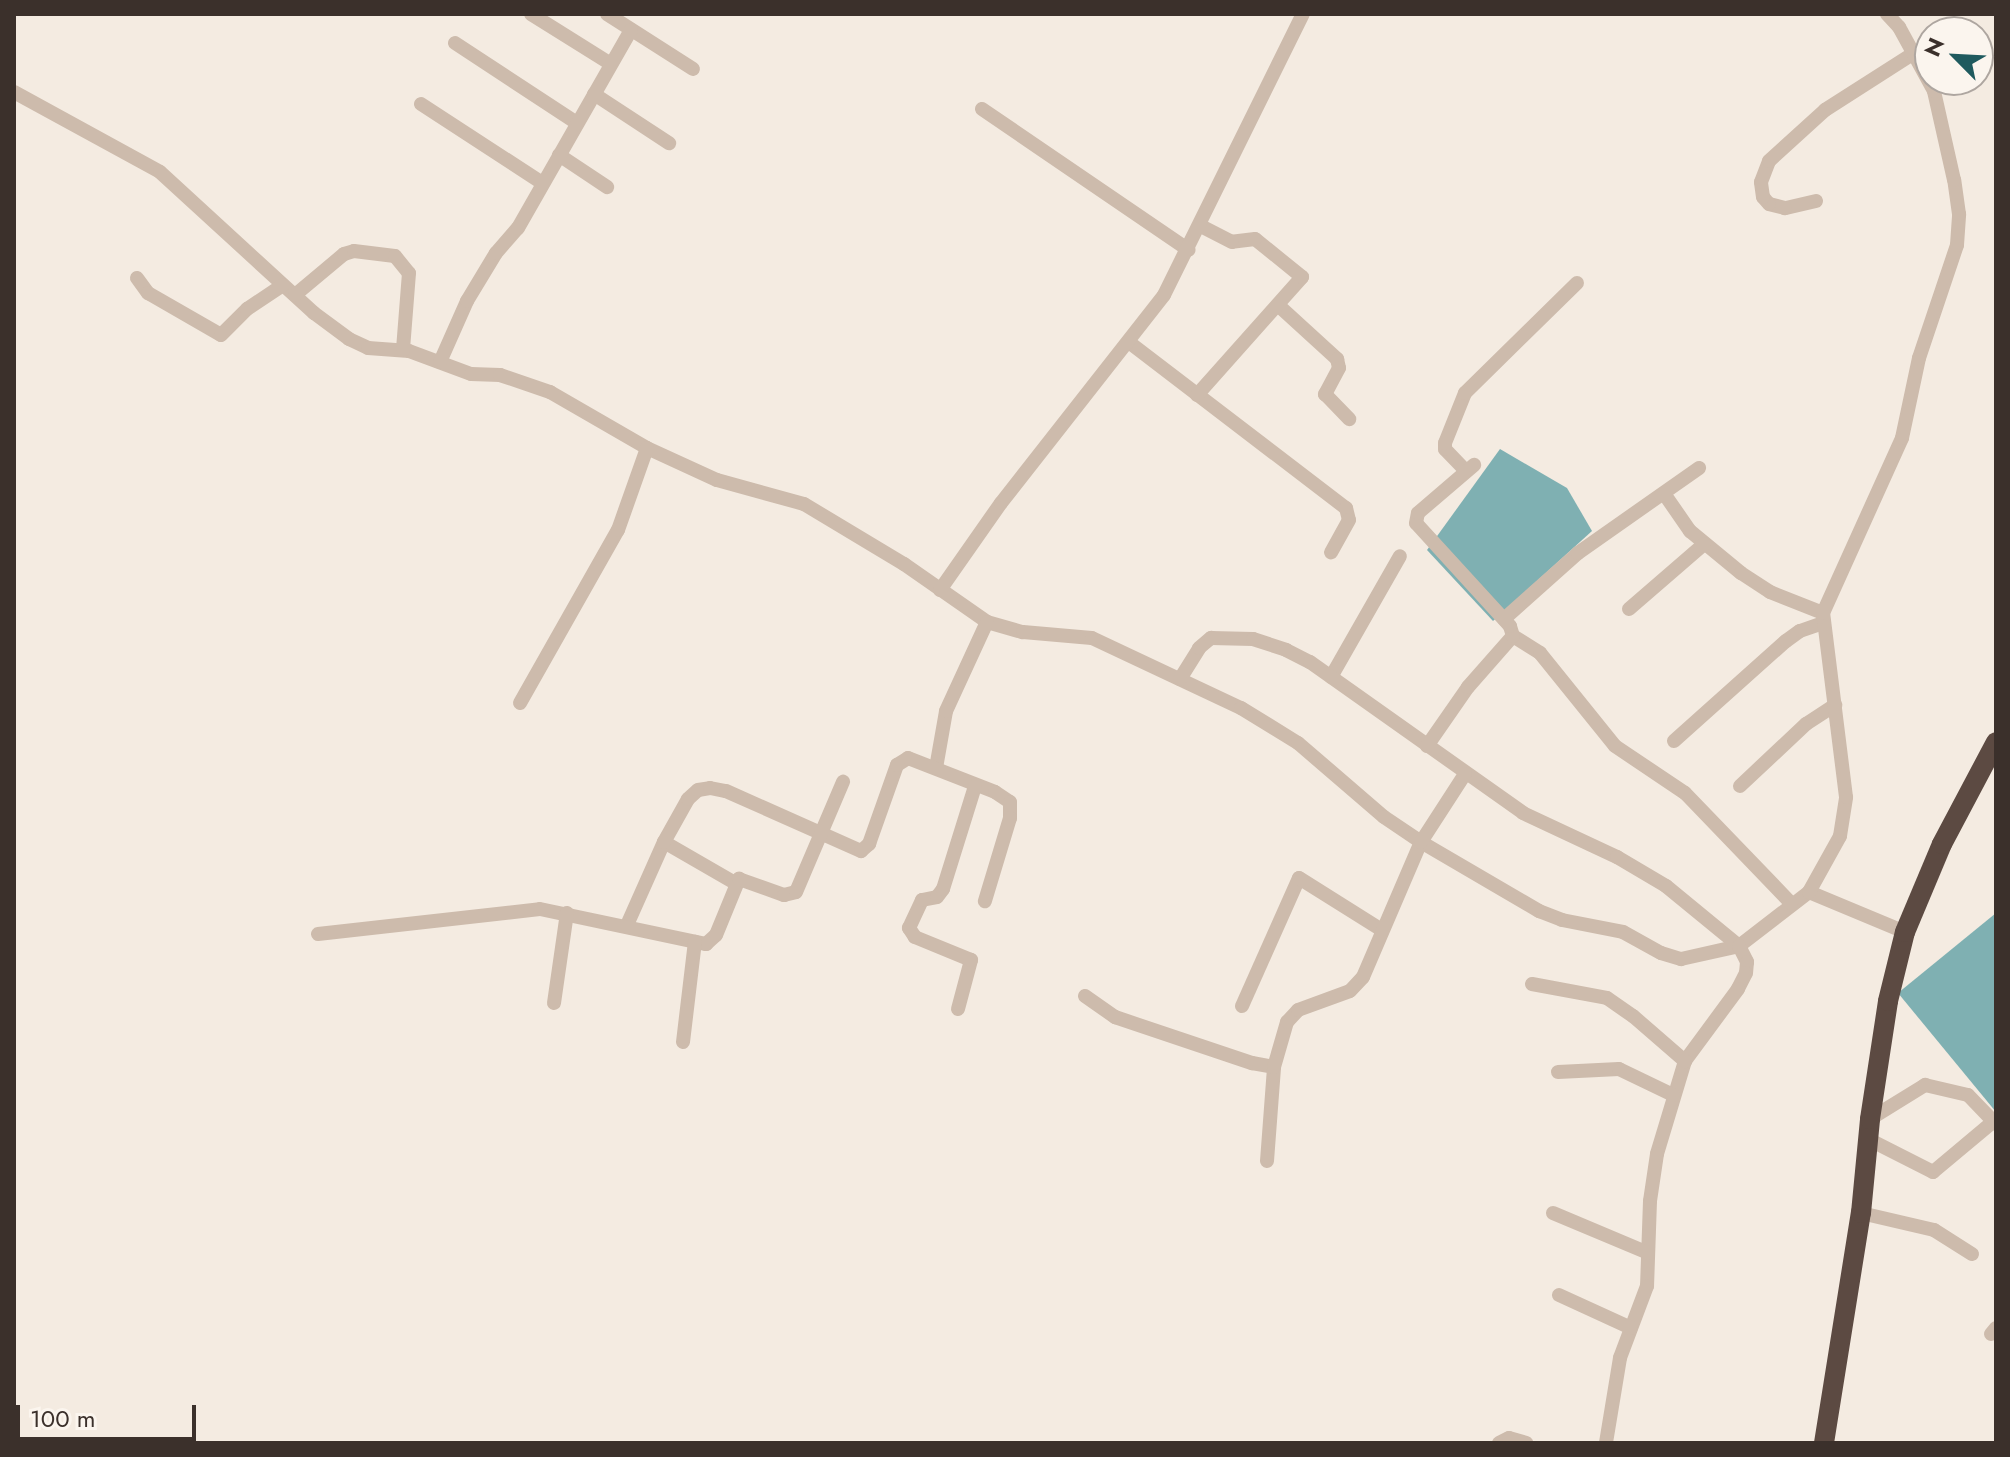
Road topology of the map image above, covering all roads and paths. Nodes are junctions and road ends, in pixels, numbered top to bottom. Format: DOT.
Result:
graph roads {
  1 [pos="531,14"];
  2 [pos="607,14"];
  3 [pos="1303,14"];
  4 [pos="1887,14"];
  5 [pos="631,30"];
  6 [pos="455,43"];
  7 [pos="1914,53"];
  8 [pos="611,64"];
  9 [pos="693,69"];
  10 [pos="14,92"];
  11 [pos="594,94"];
  12 [pos="1935,96"];
  13 [pos="421,104"];
  14 [pos="982,109"];
  15 [pos="577,123"];
  16 [pos="669,143"];
  17 [pos="559,155"];
  18 [pos="542,183"];
  19 [pos="607,187"];
  20 [pos="1816,201"];
  21 [pos="1201,226"];
  22 [pos="1189,250"];
  23 [pos="137,278"];
  24 [pos="1577,283"];
  25 [pos="289,290"];
  26 [pos="1279,306"];
  27 [pos="1130,343"];
  28 [pos="403,350"];
  29 [pos="440,362"];
  30 [pos="1197,395"];
  31 [pos="1349,419"];
  32 [pos="647,448"];
  33 [pos="1699,468"];
  34 [pos="1665,495"];
  35 [pos="1704,544"];
  36 [pos="1331,552"];
  37 [pos="1400,556"];
  38 [pos="940,590"];
  39 [pos="1629,609"];
  40 [pos="1823,618"];
  41 [pos="1504,619"];
  42 [pos="987,622"];
  43 [pos="1513,636"];
  44 [pos="1331,677"];
  45 [pos="1180,679"];
  46 [pos="520,703"];
  47 [pos="1835,705"];
  48 [pos="1674,741"];
  49 [pos="1996,742"];
  50 [pos="1427,746"];
  51 [pos="936,768"];
  52 [pos="1465,774"];
  53 [pos="843,782"];
  54 [pos="975,786"];
  55 [pos="1740,786"];
  56 [pos="821,835"];
  57 [pos="664,842"];
  58 [pos="1421,842"];
  59 [pos="735,883"];
  60 [pos="1812,894"];
  61 [pos="985,901"];
  62 [pos="1791,903"];
  63 [pos="567,913"];
  64 [pos="627,925"];
  65 [pos="1382,930"];
  66 [pos="1905,932"];
  67 [pos="318,934"];
  68 [pos="695,942"];
  69 [pos="1739,946"];
  70 [pos="1532,984"];
  71 [pos="1085,996"];
  72 [pos="554,1003"];
  73 [pos="1242,1006"];
  74 [pos="958,1009"];
  75 [pos="683,1042"];
  76 [pos="1685,1061"];
  77 [pos="1274,1067"];
  78 [pos="1558,1072"];
  79 [pos="1673,1095"];
  80 [pos="1995,1122"];
  81 [pos="1869,1129"];
  82 [pos="1267,1161"];
  83 [pos="1553,1213"];
  84 [pos="1861,1213"];
  85 [pos="1648,1253"];
  86 [pos="1972,1254"];
  87 [pos="1559,1295"];
  88 [pos="1631,1328"];
  89 [pos="1499,1443"];
  90 [pos="1526,1443"];
  91 [pos="1606,1443"];
  92 [pos="1824,1443"];
  1 -- 8 [label="street"];
  2 -- 5 [label="street"];
  3 -- 21 [label="street"];
  4 -- 7 [label="street"];
  5 -- 8 [label="street"];
  5 -- 9 [label="street"];
  6 -- 15 [label="street"];
  7 -- 20 [label="street"];
  8 -- 11 [label="street"];
  10 -- 25 [label="street"];
  11 -- 15 [label="street"];
  11 -- 16 [label="street"];
  12 -- 40 [label="street"];
  13 -- 18 [label="street"];
  14 -- 22 [label="street"];
  15 -- 17 [label="street"];
  17 -- 18 [label="street"];
  17 -- 19 [label="street"];
  18 -- 29 [label="street"];
  21 -- 22 [label="street"];
  21 -- 26 [label="street"];
  22 -- 27 [label="street"];
  23 -- 25 [label="street"];
  24 -- 41 [label="street"];
  25 -- 28 [label="street"];
  25 -- 28 [label="street"];
  26 -- 30 [label="street"];
  26 -- 31 [label="street"];
  27 -- 30 [label="street"];
  27 -- 38 [label="street"];
  28 -- 29 [label="street"];
  29 -- 32 [label="street"];
  30 -- 36 [label="street"];
  32 -- 38 [label="street"];
  32 -- 46 [label="street"];
  33 -- 34 [label="street"];
  34 -- 35 [label="street"];
  34 -- 41 [label="street"];
  35 -- 39 [label="street"];
  35 -- 40 [label="street"];
  37 -- 44 [label="street"];
  38 -- 42 [label="street"];
  40 -- 47 [label="street"];
  40 -- 48 [label="street"];
  41 -- 43 [label="street"];
  42 -- 45 [label="street"];
  42 -- 51 [label="street"];
  43 -- 50 [label="street"];
  43 -- 62 [label="street"];
  44 -- 45 [label="street"];
  44 -- 50 [label="street"];
  45 -- 58 [label="street"];
  47 -- 55 [label="street"];
  47 -- 60 [label="street"];
  49 -- 66 [label="highway"];
  50 -- 52 [label="street"];
  51 -- 54 [label="street"];
  51 -- 56 [label="street"];
  52 -- 58 [label="street"];
  52 -- 69 [label="street"];
  53 -- 56 [label="street"];
  54 -- 61 [label="street"];
  54 -- 74 [label="street"];
  56 -- 57 [label="street"];
  56 -- 59 [label="street"];
  57 -- 59 [label="street"];
  57 -- 64 [label="street"];
  58 -- 65 [label="street"];
  58 -- 69 [label="street"];
  59 -- 68 [label="street"];
  60 -- 62 [label="street"];
  60 -- 66 [label="street"];
  62 -- 69 [label="street"];
  63 -- 64 [label="street"];
  63 -- 67 [label="street"];
  63 -- 72 [label="street"];
  64 -- 68 [label="street"];
  65 -- 73 [label="street"];
  65 -- 77 [label="street"];
  66 -- 81 [label="highway"];
  68 -- 75 [label="street"];
  69 -- 76 [label="street"];
  70 -- 76 [label="street"];
  71 -- 77 [label="street"];
  76 -- 79 [label="street"];
  77 -- 82 [label="street"];
  78 -- 79 [label="street"];
  79 -- 85 [label="street"];
  80 -- 81 [label="street"];
  80 -- 81 [label="street"];
  81 -- 84 [label="highway"];
  83 -- 85 [label="street"];
  84 -- 86 [label="street"];
  84 -- 92 [label="highway"];
  85 -- 88 [label="street"];
  87 -- 88 [label="street"];
  88 -- 91 [label="street"];
  89 -- 90 [label="street"];
}
